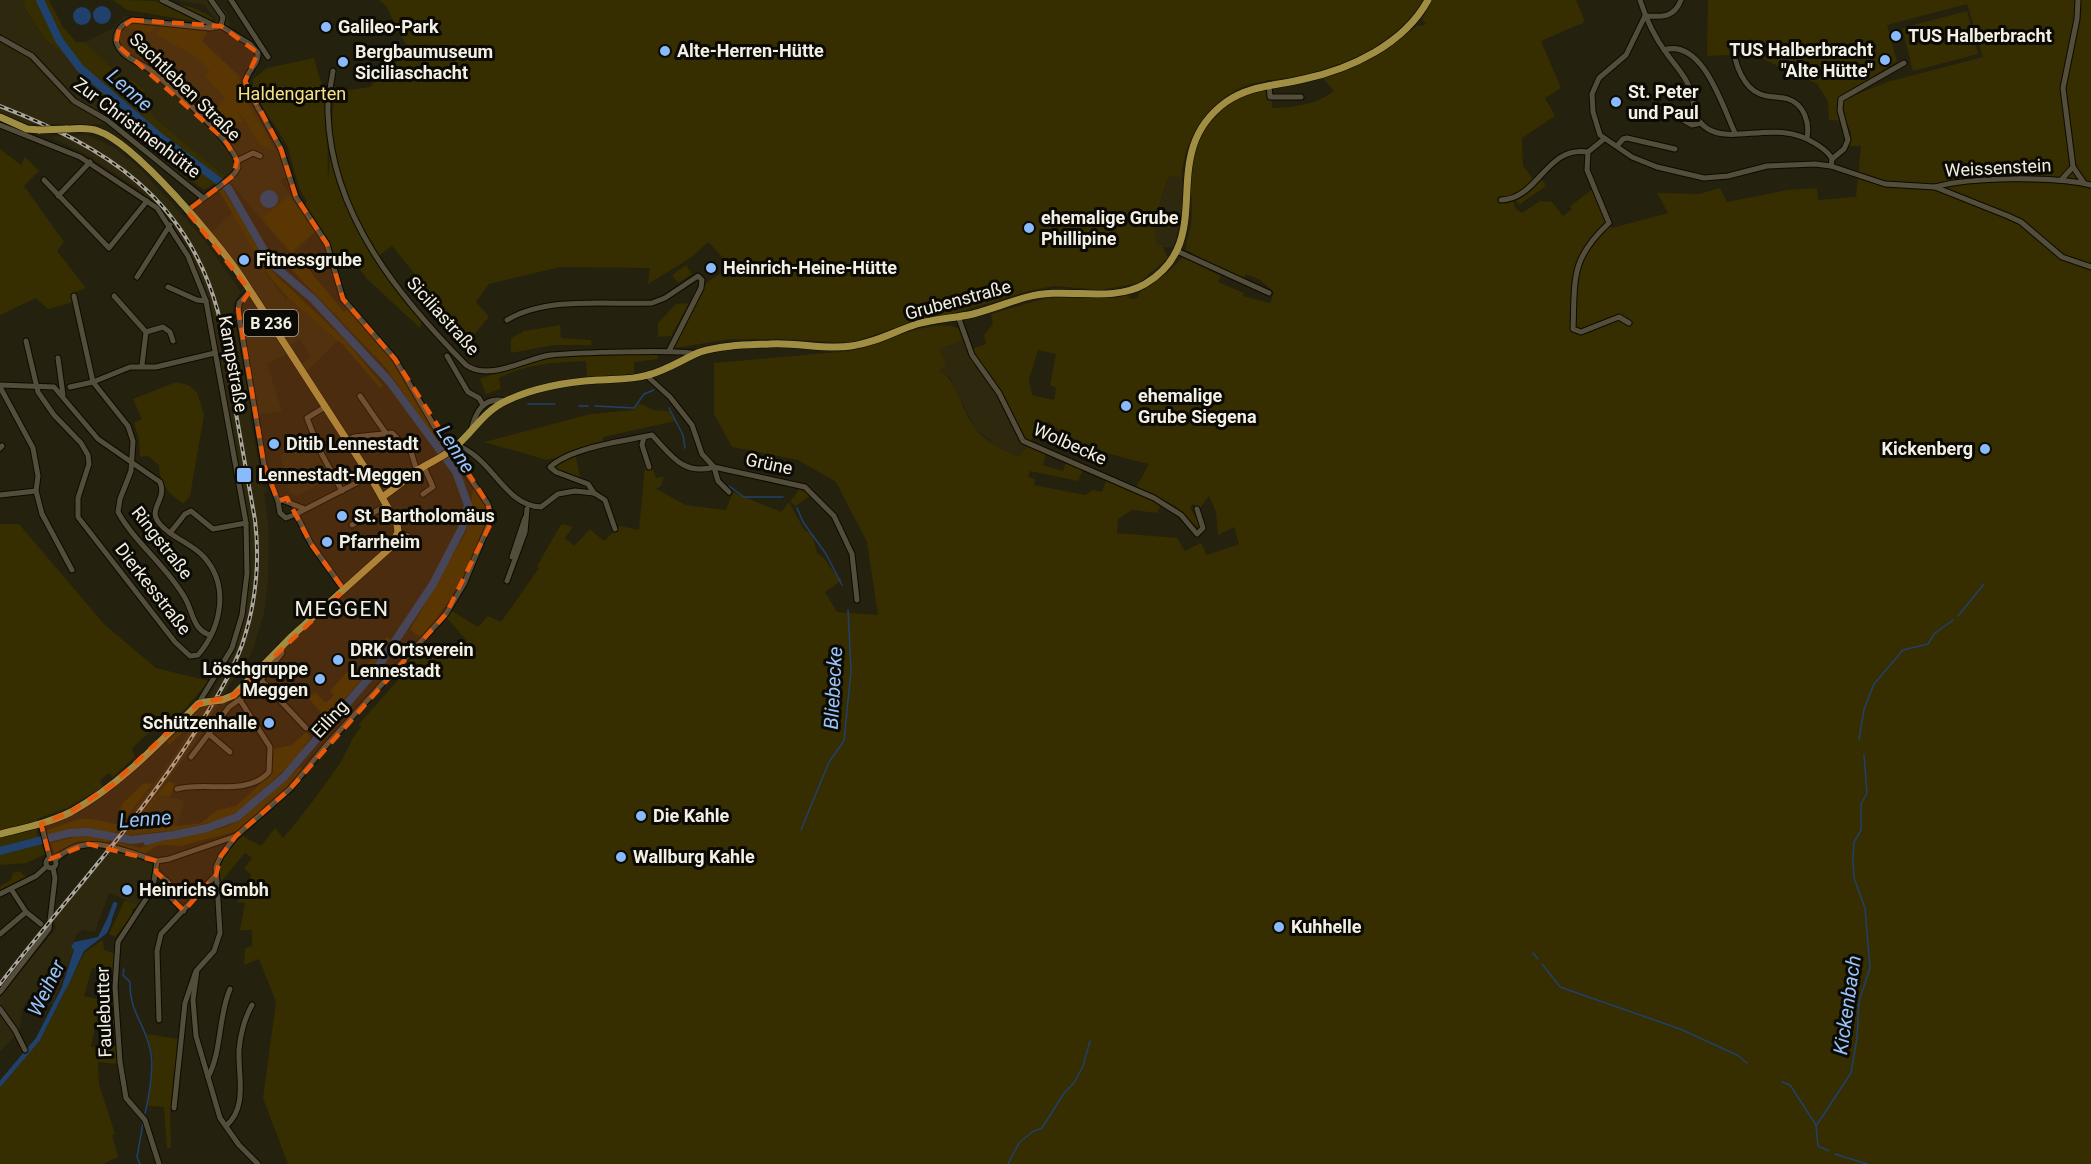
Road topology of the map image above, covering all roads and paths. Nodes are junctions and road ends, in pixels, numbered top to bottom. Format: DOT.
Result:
graph roads {
  1 [pos="162,0"];
  2 [pos="211,0"];
  3 [pos="231,0"];
  4 [pos="1428,0"];
  5 [pos="1640,0"];
  6 [pos="1681,0"];
  7 [pos="2078,0"];
  8 [pos="1645,16"];
  9 [pos="219,27"];
  10 [pos="0,38"];
  11 [pos="1734,47"];
  12 [pos="1664,50"];
  13 [pos="268,57"];
  14 [pos="1904,63"];
  15 [pos="333,71"];
  16 [pos="1269,84"];
  17 [pos="1301,97"];
  18 [pos="1662,108"];
  19 [pos="0,117"];
  20 [pos="1701,123"];
  21 [pos="0,125"];
  22 [pos="1735,133"];
  23 [pos="1807,138"];
  24 [pos="1604,139"];
  25 [pos="1617,146"];
  26 [pos="1675,149"];
  27 [pos="1588,152"];
  28 [pos="260,156"];
  29 [pos="237,161"];
  30 [pos="90,162"];
  31 [pos="1832,163"];
  32 [pos="2073,167"];
  33 [pos="44,180"];
  34 [pos="2061,180"];
  35 [pos="2088,184"];
  36 [pos="1935,187"];
  37 [pos="204,195"];
  38 [pos="58,196"];
  39 [pos="1501,200"];
  40 [pos="147,201"];
  41 [pos="187,211"];
  42 [pos="170,225"];
  43 [pos="1177,251"];
  44 [pos="2091,267"];
  45 [pos="137,277"];
  46 [pos="168,287"];
  47 [pos="250,291"];
  48 [pos="1269,293"];
  49 [pos="74,296"];
  50 [pos="114,296"];
  51 [pos="206,301"];
  52 [pos="958,316"];
  53 [pos="507,320"];
  54 [pos="1629,323"];
  55 [pos="146,332"];
  56 [pos="26,341"];
  57 [pos="173,341"];
  58 [pos="669,351"];
  59 [pos="215,353"];
  60 [pos="695,354"];
  61 [pos="447,356"];
  62 [pos="57,358"];
  63 [pos="142,365"];
  64 [pos="648,376"];
  65 [pos="93,382"];
  66 [pos="37,385"];
  67 [pos="0,386"];
  68 [pos="70,387"];
  69 [pos="63,396"];
  70 [pos="360,396"];
  71 [pos="505,401"];
  72 [pos="483,405"];
  73 [pos="325,407"];
  74 [pos="385,432"];
  75 [pos="471,432"];
  76 [pos="644,437"];
  77 [pos="347,441"];
  78 [pos="458,445"];
  79 [pos="451,451"];
  80 [pos="131,461"];
  81 [pos="424,467"];
  82 [pos="649,467"];
  83 [pos="714,467"];
  84 [pos="370,476"];
  85 [pos="36,491"];
  86 [pos="342,491"];
  87 [pos="729,492"];
  88 [pos="594,493"];
  89 [pos="423,494"];
  90 [pos="0,495"];
  91 [pos="382,497"];
  92 [pos="278,501"];
  93 [pos="387,505"];
  94 [pos="528,507"];
  95 [pos="305,509"];
  96 [pos="1197,509"];
  97 [pos="296,514"];
  98 [pos="246,523"];
  99 [pos="352,525"];
  100 [pos="615,529"];
  101 [pos="398,532"];
  102 [pos="170,533"];
  103 [pos="416,546"];
  104 [pos="507,568"];
  105 [pos="72,570"];
  106 [pos="507,581"];
  107 [pos="344,590"];
  108 [pos="856,600"];
  109 [pos="210,635"];
  110 [pos="280,646"];
  111 [pos="260,679"];
  112 [pos="202,700"];
  113 [pos="240,700"];
  114 [pos="306,728"];
  115 [pos="209,734"];
  116 [pos="230,752"];
  117 [pos="191,757"];
  118 [pos="177,789"];
  119 [pos="41,828"];
  120 [pos="1,833"];
  121 [pos="236,836"];
  122 [pos="51,857"];
  123 [pos="158,861"];
  124 [pos="50,867"];
  125 [pos="156,872"];
  126 [pos="216,875"];
  127 [pos="11,889"];
  128 [pos="0,894"];
  129 [pos="183,911"];
  130 [pos="26,912"];
  131 [pos="40,924"];
  132 [pos="0,934"];
  133 [pos="197,970"];
  134 [pos="230,988"];
  135 [pos="0,992"];
  136 [pos="252,1005"];
  137 [pos="0,1009"];
  138 [pos="159,1020"];
  139 [pos="25,1050"];
  140 [pos="208,1077"];
  141 [pos="174,1108"];
  142 [pos="226,1126"];
  143 [pos="159,1164"];
  144 [pos="258,1164"];
  1 -- 9 [label="street"];
  2 -- 9 [label="street"];
  3 -- 13 [label="street"];
  4 -- 16 [label="main road"];
  5 -- 8 [label="street"];
  6 -- 8 [label="street"];
  7 -- 32 [label="street, Weissenstein"];
  8 -- 12 [label="street"];
  8 -- 24 [label="street"];
  9 -- 29 [label="street, Sachtleben Straße"];
  9 -- 79 [label="street"];
  10 -- 37 [label="street, Zur Christinenhütte"];
  11 -- 23 [label="street"];
  12 -- 20 [label="street"];
  12 -- 22 [label="street"];
  14 -- 31 [label="street"];
  15 -- 58 [label="street, Siciliastraße"];
  16 -- 17 [label="street"];
  16 -- 43 [label="main road, Grubenstraße"];
  18 -- 20 [label="street"];
  19 -- 41 [label="main road, B 236, bridge"];
  20 -- 22 [label="street"];
  21 -- 30 [label="street, Kampstraße"];
  22 -- 23 [label="street"];
  23 -- 31 [label="street"];
  24 -- 25 [label="street"];
  24 -- 27 [label="street"];
  25 -- 26 [label="street"];
  25 -- 31 [label="street"];
  27 -- 39 [label="street"];
  27 -- 54 [label="street"];
  28 -- 29 [label="street"];
  29 -- 37 [label="street, Sachtleben Straße"];
  30 -- 38 [label="street"];
  30 -- 40 [label="street, Kampstraße"];
  31 -- 36 [label="street"];
  32 -- 34 [label="street, Weissenstein"];
  32 -- 35 [label="street, Weissenstein"];
  33 -- 38 [label="street"];
  34 -- 35 [label="street, Weissenstein"];
  34 -- 36 [label="street, Weissenstein"];
  36 -- 44 [label="street"];
  37 -- 41 [label="street, Sachtleben Straße"];
  38 -- 40 [label="street"];
  40 -- 42 [label="street, Kampstraße"];
  41 -- 47 [label="main road, B 236"];
  42 -- 45 [label="street"];
  42 -- 51 [label="street, Kampstraße"];
  43 -- 48 [label="street"];
  43 -- 52 [label="main road, Grubenstraße"];
  46 -- 51 [label="street"];
  47 -- 73 [label="main road, B 236"];
  47 -- 92 [label="street"];
  49 -- 65 [label="street, Ringstraße"];
  50 -- 55 [label="street"];
  51 -- 59 [label="street, Kampstraße"];
  52 -- 60 [label="main road, Grubenstraße"];
  52 -- 96 [label="street, Wolbecke"];
  53 -- 58 [label="street"];
  55 -- 57 [label="street"];
  55 -- 63 [label="street"];
  56 -- 66 [label="street"];
  58 -- 60 [label="street, Siciliastraße"];
  59 -- 63 [label="street"];
  59 -- 98 [label="street, Kampstraße"];
  60 -- 64 [label="main road, Grubenstraße"];
  61 -- 72 [label="street"];
  62 -- 69 [label="street"];
  63 -- 65 [label="street"];
  64 -- 71 [label="main road, Grubenstraße"];
  64 -- 83 [label="street"];
  65 -- 68 [label="street"];
  65 -- 80 [label="street, Ringstraße"];
  66 -- 67 [label="street"];
  66 -- 69 [label="street"];
  66 -- 109 [label="street, Dierkesstraße"];
  67 -- 85 [label="street"];
  69 -- 80 [label="street"];
  70 -- 74 [label="street"];
  71 -- 72 [label="street, Grubenstraße"];
  71 -- 75 [label="main road, Grubenstraße"];
  72 -- 75 [label="street, Grubenstraße"];
  73 -- 77 [label="main road, B 236"];
  73 -- 86 [label="street"];
  74 -- 77 [label="street"];
  74 -- 81 [label="street"];
  75 -- 78 [label="main road, Grubenstraße"];
  76 -- 82 [label="street"];
  76 -- 83 [label="street, Grüne"];
  76 -- 88 [label="street"];
  77 -- 84 [label="main road, B 236"];
  78 -- 79 [label="main road, Grubenstraße"];
  78 -- 94 [label="street"];
  79 -- 81 [label="main road, Grubenstraße"];
  79 -- 121 [label="street, Eiling"];
  80 -- 102 [label="street"];
  80 -- 109 [label="street, Ringstraße"];
  81 -- 89 [label="street"];
  81 -- 91 [label="main road, Grubenstraße"];
  83 -- 87 [label="street"];
  83 -- 108 [label="street, Grüne"];
  84 -- 86 [label="street"];
  84 -- 91 [label="main road, B 236"];
  85 -- 90 [label="street"];
  85 -- 105 [label="street"];
  86 -- 95 [label="street"];
  88 -- 94 [label="street"];
  88 -- 100 [label="street"];
  91 -- 93 [label="main road, B 236"];
  92 -- 95 [label="street"];
  92 -- 97 [label="street"];
  93 -- 99 [label="street"];
  93 -- 101 [label="main road, B 236"];
  94 -- 104 [label="street"];
  94 -- 106 [label="street"];
  95 -- 97 [label="street"];
  97 -- 107 [label="street"];
  98 -- 102 [label="street"];
  98 -- 112 [label="street, Kampstraße"];
  101 -- 103 [label="street"];
  101 -- 107 [label="main road"];
  102 -- 109 [label="street, Dierkesstraße"];
  107 -- 110 [label="main road"];
  110 -- 111 [label="street"];
  110 -- 112 [label="main road, bridge"];
  111 -- 113 [label="street"];
  111 -- 114 [label="street"];
  112 -- 119 [label="main road"];
  113 -- 115 [label="street"];
  113 -- 118 [label="street"];
  115 -- 116 [label="street"];
  115 -- 117 [label="street"];
  119 -- 120 [label="main road"];
  119 -- 122 [label="street"];
  121 -- 123 [label="street, Eiling"];
  121 -- 126 [label="street"];
  122 -- 123 [label="street, Eiling"];
  122 -- 124 [label="street"];
  123 -- 125 [label="street, Faulebutter"];
  124 -- 127 [label="street"];
  124 -- 135 [label="street"];
  125 -- 129 [label="street"];
  125 -- 143 [label="street, Faulebutter"];
  126 -- 129 [label="street"];
  126 -- 133 [label="street"];
  127 -- 128 [label="street"];
  127 -- 130 [label="street"];
  129 -- 138 [label="street"];
  130 -- 131 [label="street"];
  130 -- 132 [label="street"];
  133 -- 140 [label="street"];
  133 -- 141 [label="street"];
  134 -- 140 [label="street"];
  136 -- 142 [label="street"];
  137 -- 139 [label="street"];
  140 -- 142 [label="street"];
  142 -- 144 [label="street"];
}
